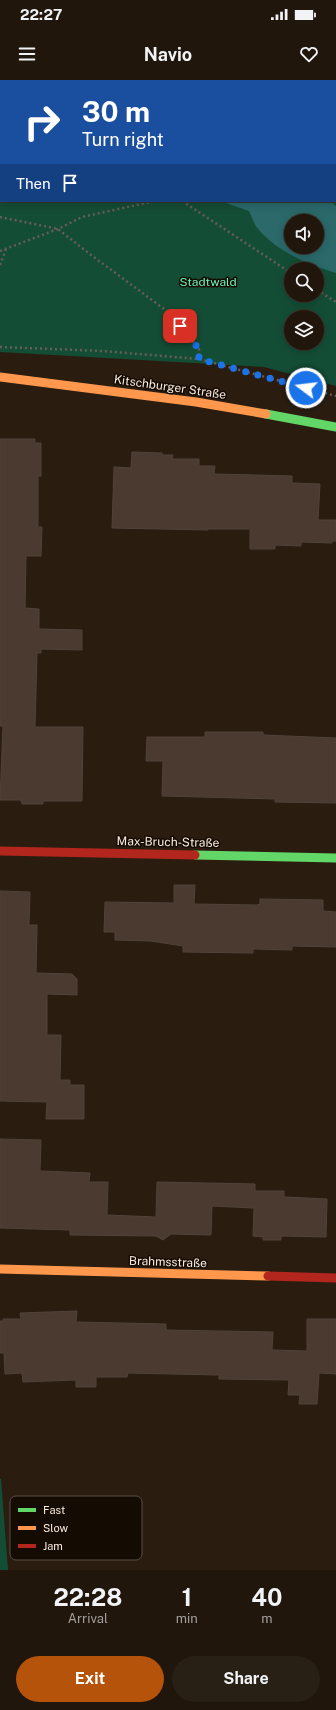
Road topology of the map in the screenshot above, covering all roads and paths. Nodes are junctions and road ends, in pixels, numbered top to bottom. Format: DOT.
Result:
graph roads {
  1 [pos="150,202"];
  2 [pos="184,202"];
  3 [pos="0,217"];
  4 [pos="58,229"];
  5 [pos="7,249"];
  6 [pos="0,251"];
  7 [pos="0,266"];
  8 [pos="284,268"];
  9 [pos="324,294"];
  10 [pos="336,302"];
  11 [pos="0,347"];
  12 [pos="199,359"];
  13 [pos="0,377"];
  14 [pos="336,396"];
  15 [pos="336,427"];
  16 [pos="0,851"];
  17 [pos="336,858"];
  18 [pos="0,1269"];
  19 [pos="336,1278"];
  1 -- 4 [label="path"];
  2 -- 8 [label="path"];
  3 -- 4 [label="path"];
  4 -- 5 [label="path"];
  4 -- 12 [label="path"];
  5 -- 6 [label="path"];
  5 -- 7 [label="path"];
  9 -- 10 [label="path"];
  11 -- 12 [label="path"];
  12 -- 14 [label="path"];
  13 -- 15 [label="street, Kitschburger Straße"];
  16 -- 17 [label="street, Max-Bruch-Straße"];
  18 -- 19 [label="street, Brahmsstraße"];
}
